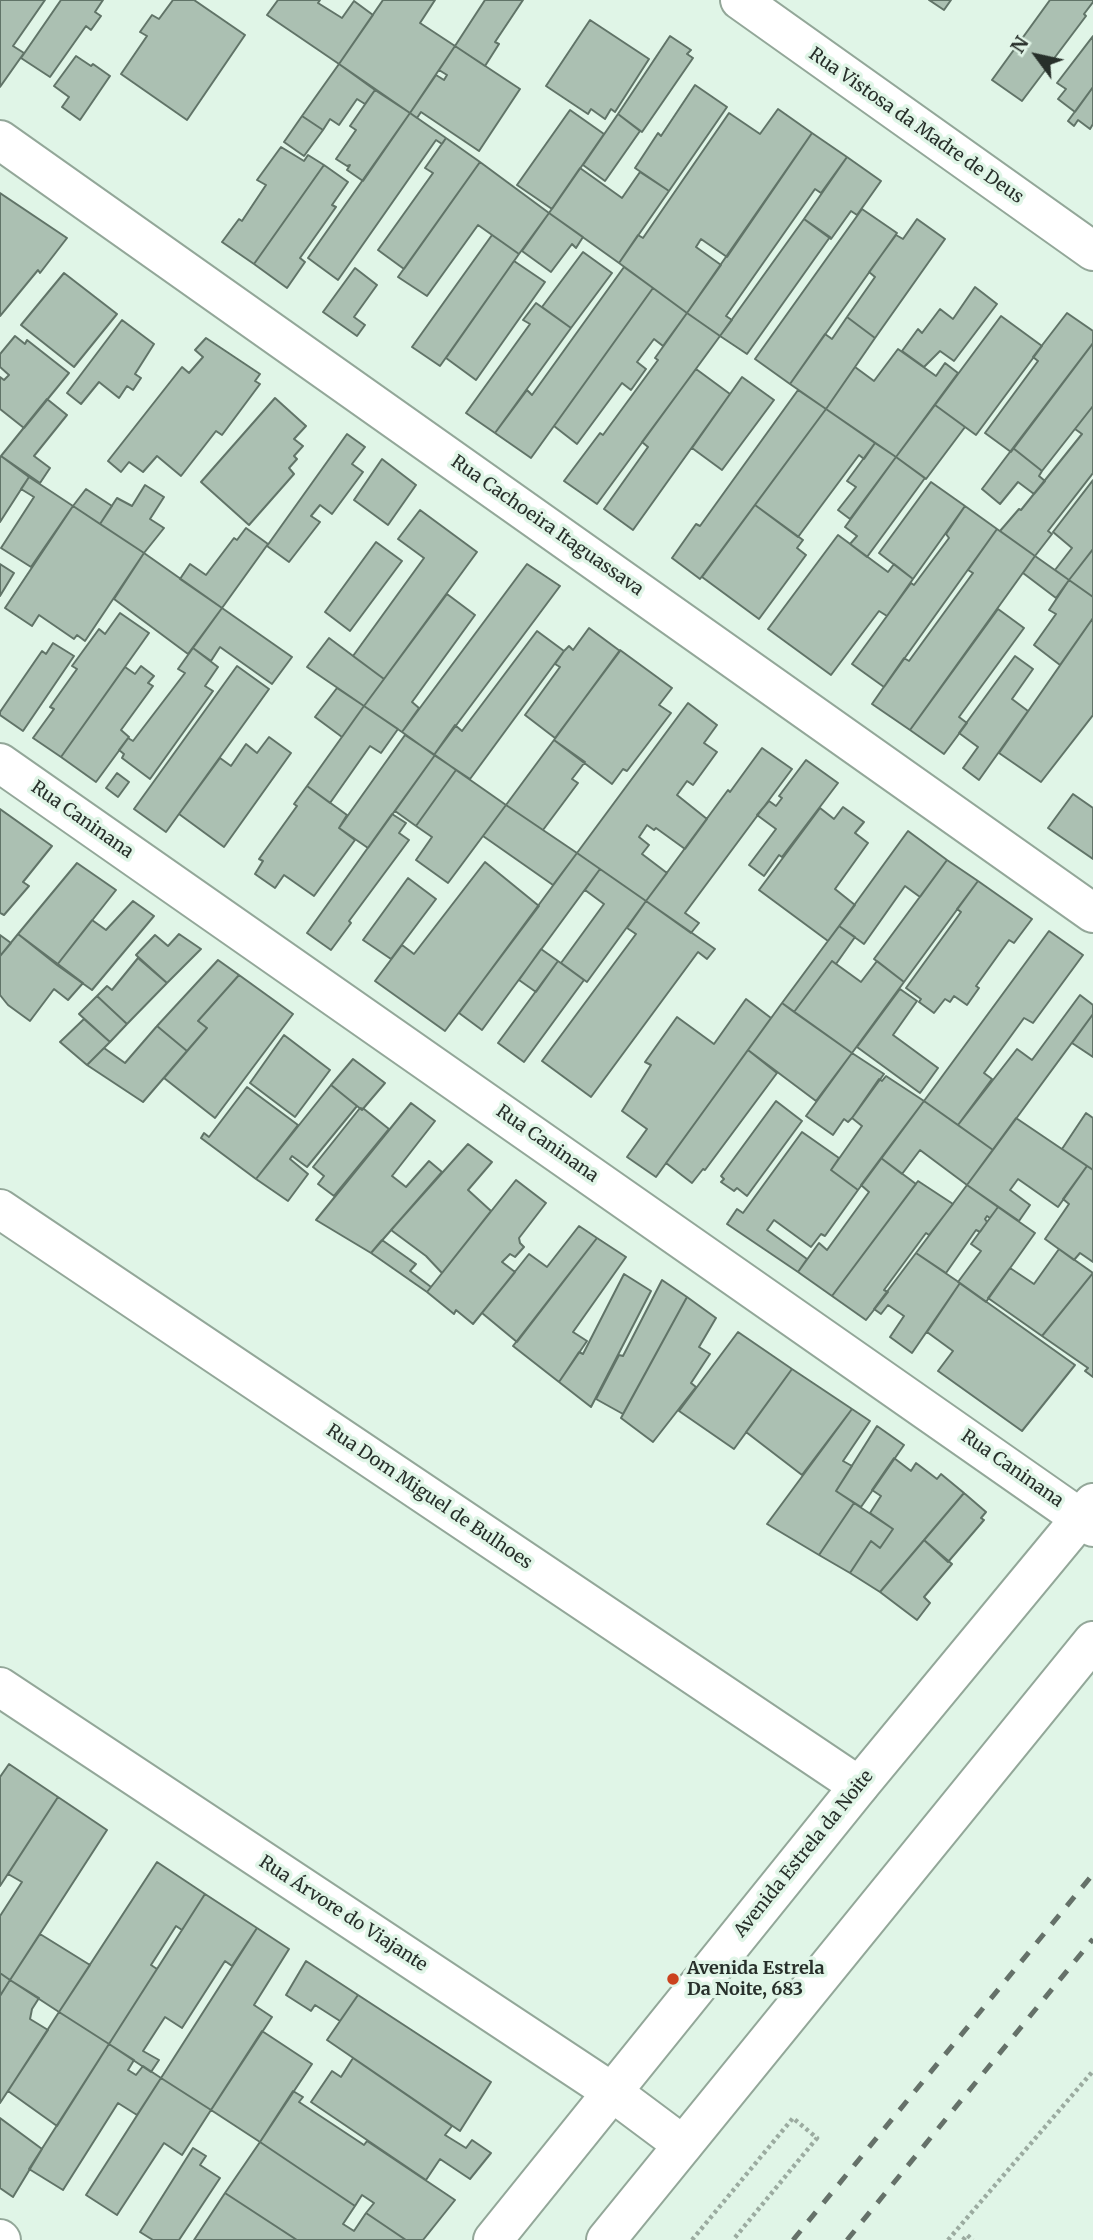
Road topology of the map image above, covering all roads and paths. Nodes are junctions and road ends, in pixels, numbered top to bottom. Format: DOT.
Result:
graph roads {
  1 [pos="740,0"];
  2 [pos="0,140"];
  3 [pos="1093,251"];
  4 [pos="0,763"];
  5 [pos="1093,913"];
  6 [pos="0,1209"];
  7 [pos="1089,1516"];
  8 [pos="1093,1641"];
  9 [pos="0,1687"];
  10 [pos="859,1786"];
  11 [pos="1093,2071"];
  12 [pos="612,2092"];
  13 [pos="683,2145"];
  14 [pos="493,2240"];
  15 [pos="606,2240"];
  16 [pos="692,2240"];
  17 [pos="733,2240"];
  18 [pos="948,2240"];
  19 [pos="963,2240"];
  20 [pos="973,2240"];
  1 -- 3 [label="street, Rua Vistosa da Madre de Deus"];
  2 -- 5 [label="street, Rua Cachoeira Itaguassava"];
  4 -- 7 [label="street, Rua Caninana"];
  6 -- 10 [label="street, Rua Dom Miguel de Bulhoes"];
  7 -- 10 [label="street, Avenida Estrela da Noite"];
  8 -- 13 [label="street"];
  9 -- 12 [label="street, Rua Árvore do Viajante"];
  10 -- 12 [label="street, Avenida Estrela da Noite"];
  11 -- 18 [label="path"];
  12 -- 13 [label="street, Rua Árvore do Viajante"];
  12 -- 14 [label="street, Avenida Estrela da Noite"];
  13 -- 15 [label="street"];
  16 -- 17 [label="path"];
  19 -- 20 [label="path"];
}
